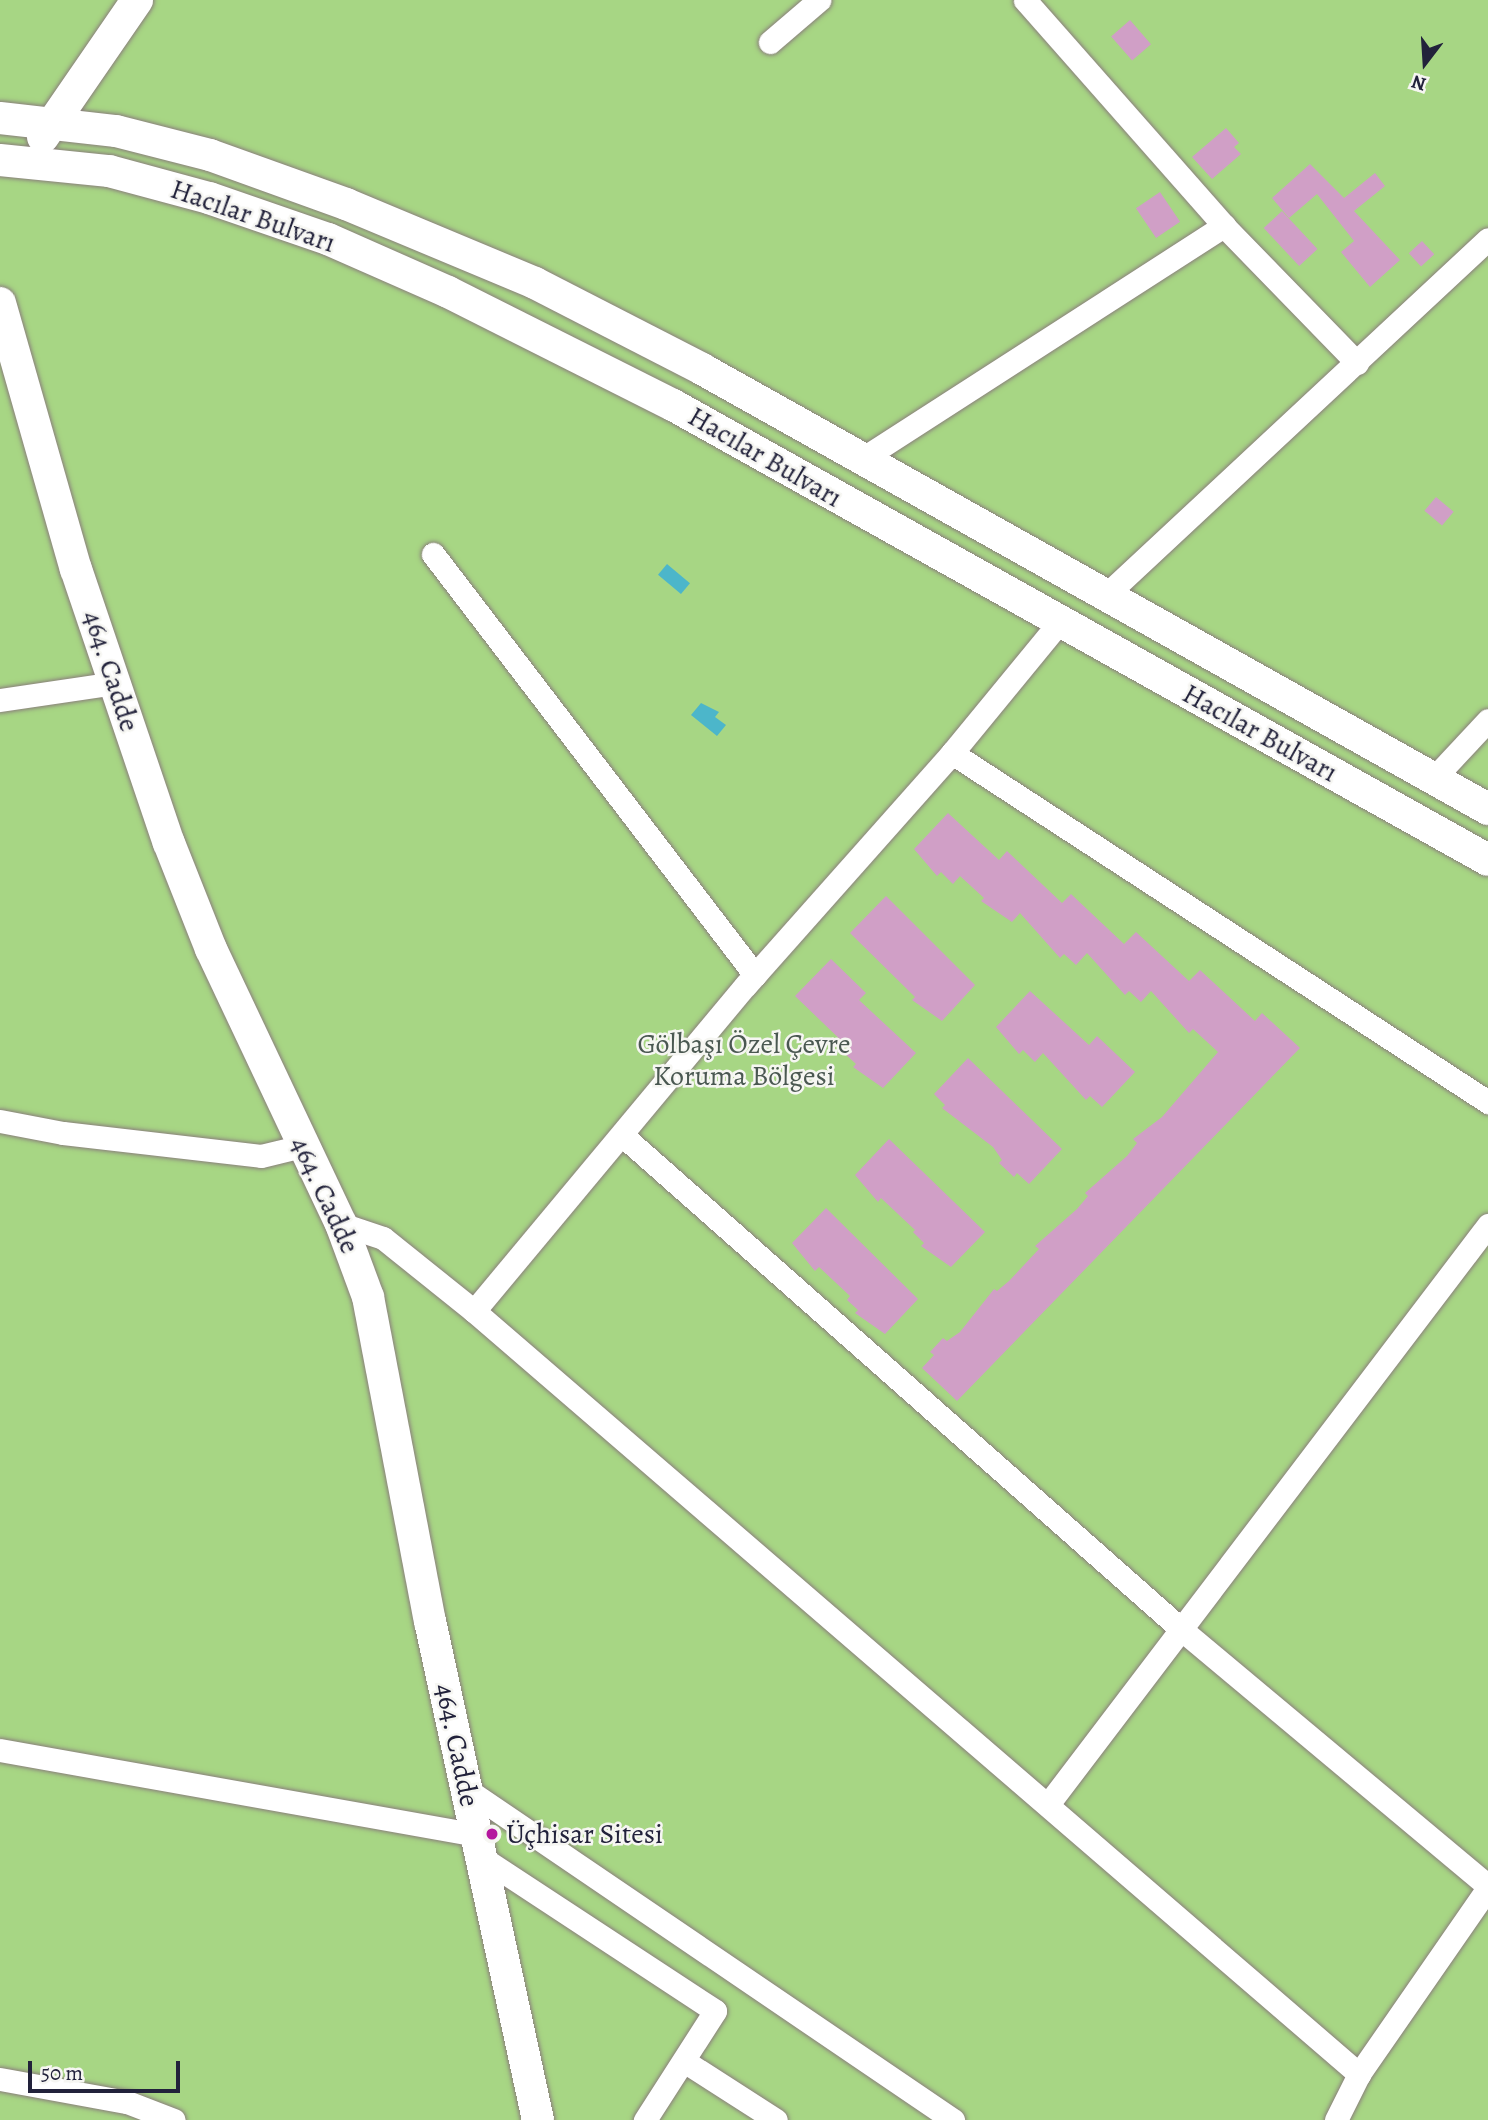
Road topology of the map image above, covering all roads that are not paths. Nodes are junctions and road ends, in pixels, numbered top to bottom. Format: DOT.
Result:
graph roads {
  1 [pos="137,0"];
  2 [pos="819,0"];
  3 [pos="1025,0"];
  4 [pos="770,42"];
  5 [pos="0,118"];
  6 [pos="52,121"];
  7 [pos="15,161"];
  8 [pos="1224,226"];
  9 [pos="1488,239"];
  10 [pos="0,303"];
  11 [pos="1357,363"];
  12 [pos="862,459"];
  13 [pos="433,554"];
  14 [pos="1106,595"];
  15 [pos="1058,624"];
  16 [pos="115,683"];
  17 [pos="0,701"];
  18 [pos="1488,720"];
  19 [pos="952,753"];
  20 [pos="1434,778"];
  21 [pos="1488,809"];
  22 [pos="1488,860"];
  23 [pos="755,975"];
  24 [pos="1486,1096"];
  25 [pos="0,1121"];
  26 [pos="622,1135"];
  27 [pos="302,1146"];
  28 [pos="341,1224"];
  29 [pos="1488,1224"];
  30 [pos="474,1311"];
  31 [pos="1182,1630"];
  32 [pos="0,1750"];
  33 [pos="466,1789"];
  34 [pos="1049,1803"];
  35 [pos="478,1846"];
  36 [pos="1488,1887"];
  37 [pos="684,2061"];
  38 [pos="1359,2074"];
  39 [pos="0,2079"];
  40 [pos="174,2120"];
  41 [pos="538,2120"];
  42 [pos="645,2120"];
  43 [pos="776,2120"];
  44 [pos="953,2120"];
  45 [pos="1336,2120"];
  1 -- 6 [label="main road"];
  2 -- 4 [label="street"];
  3 -- 8 [label="street"];
  5 -- 6 [label="main road, Hacılar Bulvarı"];
  6 -- 7 [label="main road"];
  6 -- 12 [label="main road, Hacılar Bulvarı"];
  7 -- 15 [label="main road, Hacılar Bulvarı"];
  8 -- 11 [label="street"];
  8 -- 12 [label="street"];
  9 -- 11 [label="street"];
  10 -- 16 [label="main road, 464. Cadde"];
  11 -- 14 [label="street"];
  12 -- 14 [label="main road, Hacılar Bulvarı"];
  13 -- 23 [label="street"];
  14 -- 20 [label="main road, Hacılar Bulvarı"];
  15 -- 19 [label="street"];
  15 -- 22 [label="main road, Hacılar Bulvarı"];
  16 -- 17 [label="street"];
  16 -- 27 [label="main road, 464. Cadde"];
  18 -- 20 [label="street"];
  19 -- 23 [label="street"];
  19 -- 24 [label="street"];
  20 -- 21 [label="main road, Hacılar Bulvarı"];
  23 -- 26 [label="street"];
  25 -- 27 [label="street"];
  26 -- 30 [label="street"];
  26 -- 31 [label="street"];
  27 -- 28 [label="main road, 464. Cadde"];
  28 -- 30 [label="street"];
  28 -- 33 [label="main road, 464. Cadde"];
  29 -- 31 [label="street"];
  30 -- 34 [label="street"];
  31 -- 34 [label="street"];
  31 -- 36 [label="street"];
  32 -- 35 [label="street"];
  33 -- 35 [label="main road, 464. Cadde"];
  33 -- 44 [label="street"];
  34 -- 38 [label="street"];
  35 -- 37 [label="street"];
  35 -- 41 [label="main road, 464. Cadde"];
  36 -- 38 [label="street"];
  37 -- 42 [label="street"];
  37 -- 43 [label="street"];
  38 -- 45 [label="street"];
  39 -- 40 [label="street"];
}
